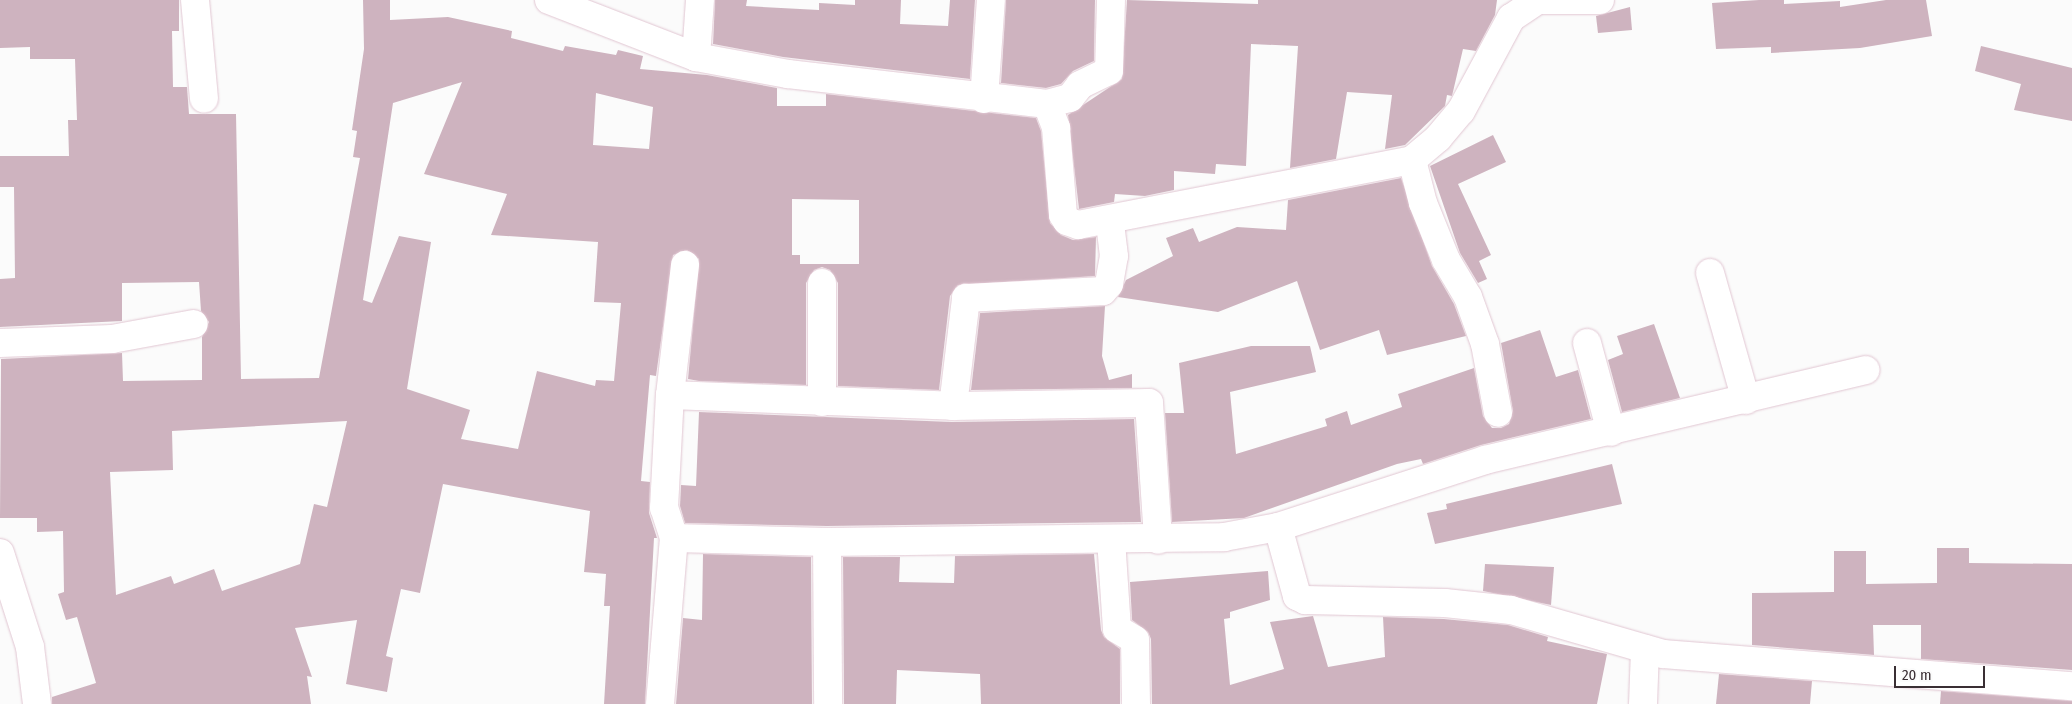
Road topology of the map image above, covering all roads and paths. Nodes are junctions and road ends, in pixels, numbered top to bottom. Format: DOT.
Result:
graph roads {
  1 [pos="195,0"];
  2 [pos="549,0"];
  3 [pos="700,0"];
  4 [pos="991,0"];
  5 [pos="1111,0"];
  6 [pos="1537,0"];
  7 [pos="1600,0"];
  8 [pos="696,57"];
  9 [pos="204,98"];
  10 [pos="984,99"];
  11 [pos="1047,104"];
  12 [pos="1412,160"];
  13 [pos="1110,222"];
  14 [pos="685,266"];
  15 [pos="1710,273"];
  16 [pos="822,283"];
  17 [pos="194,324"];
  18 [pos="0,343"];
  19 [pos="1587,343"];
  20 [pos="1866,370"];
  21 [pos="670,395"];
  22 [pos="1746,400"];
  23 [pos="822,402"];
  24 [pos="953,406"];
  25 [pos="1498,413"];
  26 [pos="1611,432"];
  27 [pos="1278,527"];
  28 [pos="674,538"];
  29 [pos="1112,539"];
  30 [pos="1158,540"];
  31 [pos="827,542"];
  32 [pos="0,553"];
  33 [pos="1645,648"];
  34 [pos="2072,686"];
  35 [pos="37,704"];
  36 [pos="660,704"];
  37 [pos="828,704"];
  38 [pos="1136,704"];
  39 [pos="1643,704"];
  1 -- 9 [label="street"];
  2 -- 8 [label="street"];
  3 -- 8 [label="street"];
  4 -- 10 [label="street"];
  5 -- 11 [label="street"];
  6 -- 7 [label="street"];
  6 -- 12 [label="street"];
  8 -- 10 [label="street"];
  10 -- 11 [label="street"];
  11 -- 13 [label="street"];
  12 -- 13 [label="street"];
  12 -- 25 [label="street"];
  13 -- 24 [label="street"];
  14 -- 21 [label="street"];
  15 -- 22 [label="street"];
  16 -- 23 [label="street"];
  17 -- 18 [label="street"];
  19 -- 26 [label="street"];
  20 -- 22 [label="street"];
  21 -- 23 [label="street"];
  21 -- 28 [label="street"];
  22 -- 26 [label="street"];
  23 -- 24 [label="street"];
  24 -- 30 [label="street"];
  26 -- 27 [label="street"];
  27 -- 30 [label="street"];
  27 -- 33 [label="street"];
  28 -- 31 [label="street"];
  28 -- 36 [label="street"];
  29 -- 30 [label="street"];
  29 -- 31 [label="street"];
  29 -- 38 [label="street"];
  31 -- 37 [label="street"];
  32 -- 35 [label="street"];
  33 -- 34 [label="street"];
  33 -- 39 [label="street"];
}
